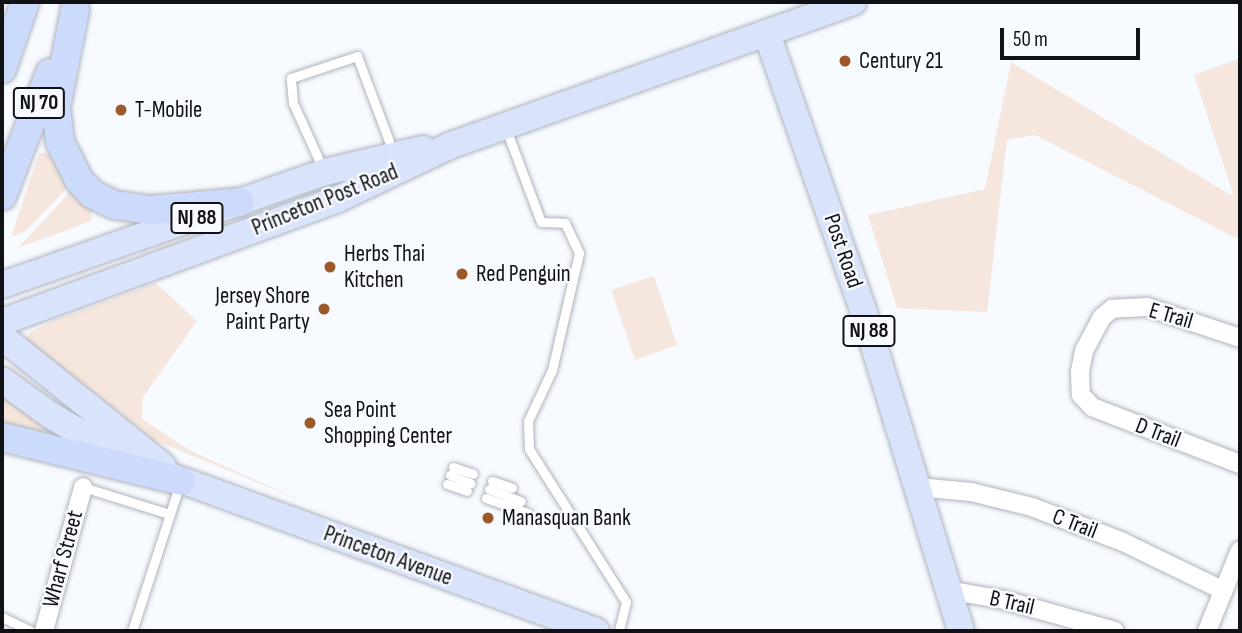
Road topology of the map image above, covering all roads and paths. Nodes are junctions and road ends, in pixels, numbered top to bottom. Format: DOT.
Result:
graph roads {
  1 [pos="853,2"];
  2 [pos="21,3"];
  3 [pos="76,6"];
  4 [pos="767,34"];
  5 [pos="2,69"];
  6 [pos="505,126"];
  7 [pos="449,146"];
  8 [pos="394,153"];
  9 [pos="325,172"];
  10 [pos="2,196"];
  11 [pos="240,202"];
  12 [pos="2,285"];
  13 [pos="2,322"];
  14 [pos="2,337"];
  15 [pos="1240,338"];
  16 [pos="2,380"];
  17 [pos="1081,395"];
  18 [pos="2,437"];
  19 [pos="1240,464"];
  20 [pos="450,476"];
  21 [pos="181,481"];
  22 [pos="83,487"];
  23 [pos="917,487"];
  24 [pos="512,488"];
  25 [pos="489,489"];
  26 [pos="521,501"];
  27 [pos="528,513"];
  28 [pos="169,514"];
  29 [pos="1240,550"];
  30 [pos="948,590"];
  31 [pos="1224,591"];
  32 [pos="2,617"];
  33 [pos="591,630"];
  34 [pos="31,631"];
  35 [pos="44,631"];
  36 [pos="132,631"];
  37 [pos="618,631"];
  38 [pos="961,631"];
  39 [pos="1115,631"];
  40 [pos="1207,631"];
  1 -- 4 [label="main road, Princeton Post Road / NJ 88"];
  2 -- 5 [label="highway, NJ 70"];
  3 -- 10 [label="highway, NJ 70"];
  3 -- 11 [label="highway"];
  4 -- 6 [label="main road, Princeton Post Road / NJ 88"];
  4 -- 23 [label="main road, Post Road / NJ 88"];
  6 -- 7 [label="main road, Princeton Post Road / NJ 88"];
  6 -- 37 [label="lane"];
  7 -- 8 [label="main road, Princeton Post Road / NJ 88"];
  7 -- 13 [label="main road, Princeton Post Road"];
  8 -- 9 [label="main road, Princeton Post Road / NJ 88"];
  8 -- 9 [label="lane"];
  9 -- 11 [label="main road, Princeton Post Road / NJ 88"];
  11 -- 12 [label="main road, Princeton Post Road / NJ 88"];
  14 -- 21 [label="main road, Princeton Avenue"];
  15 -- 17 [label="street, E Trail"];
  16 -- 21 [label="main road, Princeton Avenue"];
  17 -- 19 [label="street, D Trail"];
  18 -- 21 [label="highway"];
  20 -- 20 [label="lane"];
  21 -- 28 [label="lane"];
  21 -- 33 [label="main road, Princeton Avenue"];
  22 -- 28 [label="lane"];
  22 -- 35 [label="street, Wharf Street"];
  23 -- 30 [label="main road, Post Road / NJ 88"];
  23 -- 31 [label="street, C Trail"];
  24 -- 25 [label="lane"];
  25 -- 26 [label="lane"];
  25 -- 27 [label="lane"];
  28 -- 36 [label="lane"];
  29 -- 31 [label="street"];
  30 -- 38 [label="main road, Post Road / NJ 88"];
  30 -- 39 [label="street, B Trail"];
  31 -- 40 [label="street"];
  32 -- 34 [label="lane"];
}
